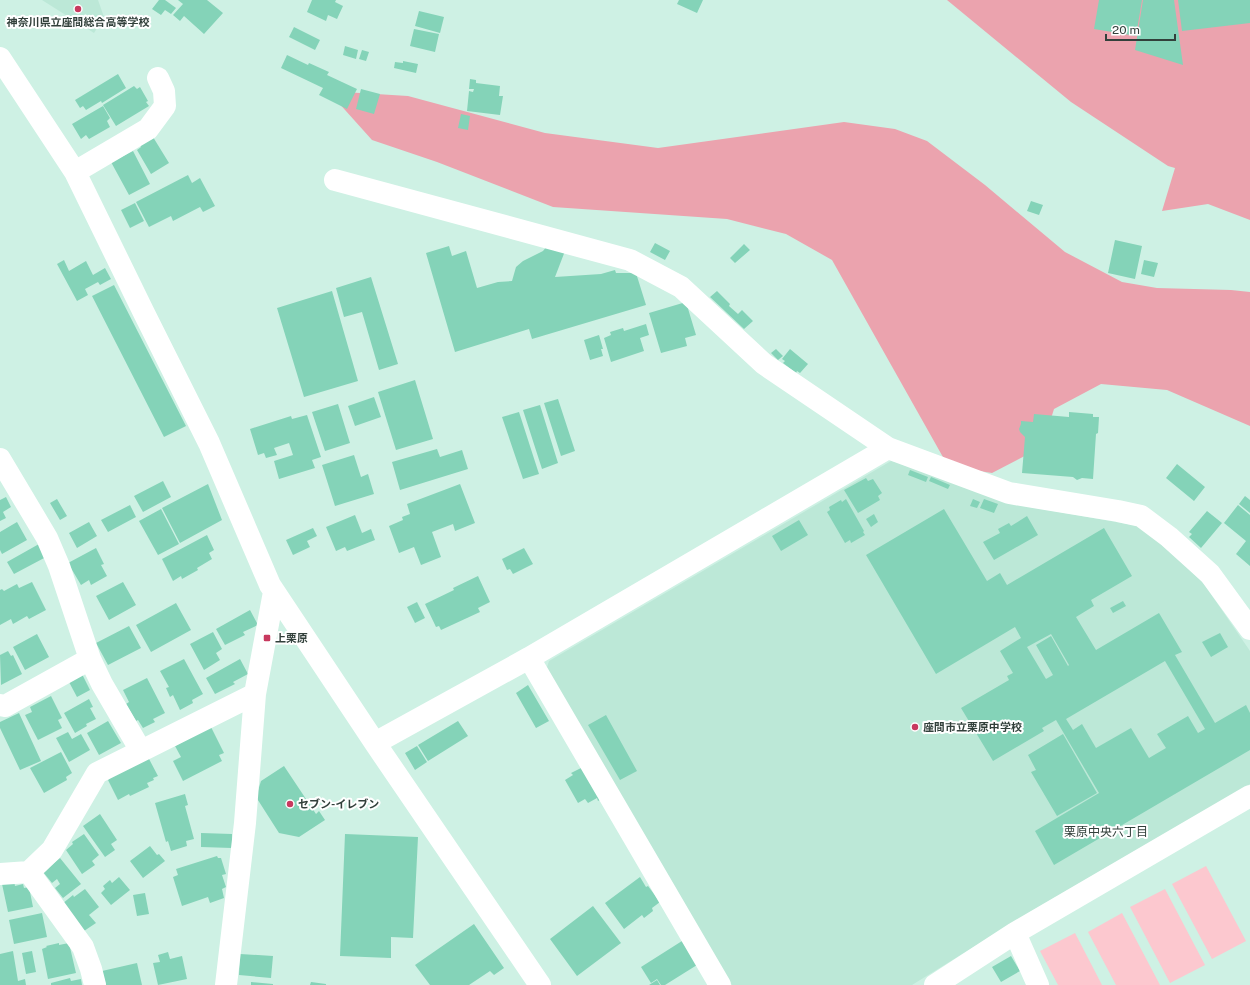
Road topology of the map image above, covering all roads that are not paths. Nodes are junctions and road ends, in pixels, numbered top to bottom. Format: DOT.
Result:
graph roads {
  1 [pos="0,58"];
  2 [pos="158,78"];
  3 [pos="75,172"];
  4 [pos="335,180"];
  5 [pos="888,448"];
  6 [pos="0,459"];
  7 [pos="274,592"];
  8 [pos="1250,629"];
  9 [pos="528,658"];
  10 [pos="90,659"];
  11 [pos="255,694"];
  12 [pos="0,705"];
  13 [pos="375,743"];
  14 [pos="141,751"];
  15 [pos="1250,796"];
  16 [pos="29,872"];
  17 [pos="0,874"];
  18 [pos="1015,933"];
  19 [pos="711,982"];
  20 [pos="94,985"];
  21 [pos="226,985"];
  22 [pos="540,985"];
  23 [pos="934,985"];
  24 [pos="1038,985"];
  1 -- 3 [label="street"];
  2 -- 3 [label="street"];
  3 -- 7 [label="street"];
  4 -- 5 [label="street"];
  5 -- 8 [label="street"];
  5 -- 9 [label="street"];
  6 -- 10 [label="street"];
  7 -- 11 [label="street"];
  7 -- 13 [label="street"];
  9 -- 13 [label="street"];
  9 -- 19 [label="street"];
  10 -- 12 [label="street"];
  10 -- 14 [label="street"];
  11 -- 14 [label="street"];
  11 -- 21 [label="street"];
  13 -- 22 [label="street"];
  14 -- 16 [label="street"];
  15 -- 18 [label="street"];
  16 -- 17 [label="street"];
  16 -- 20 [label="street"];
  18 -- 23 [label="street"];
  18 -- 24 [label="street"];
}
